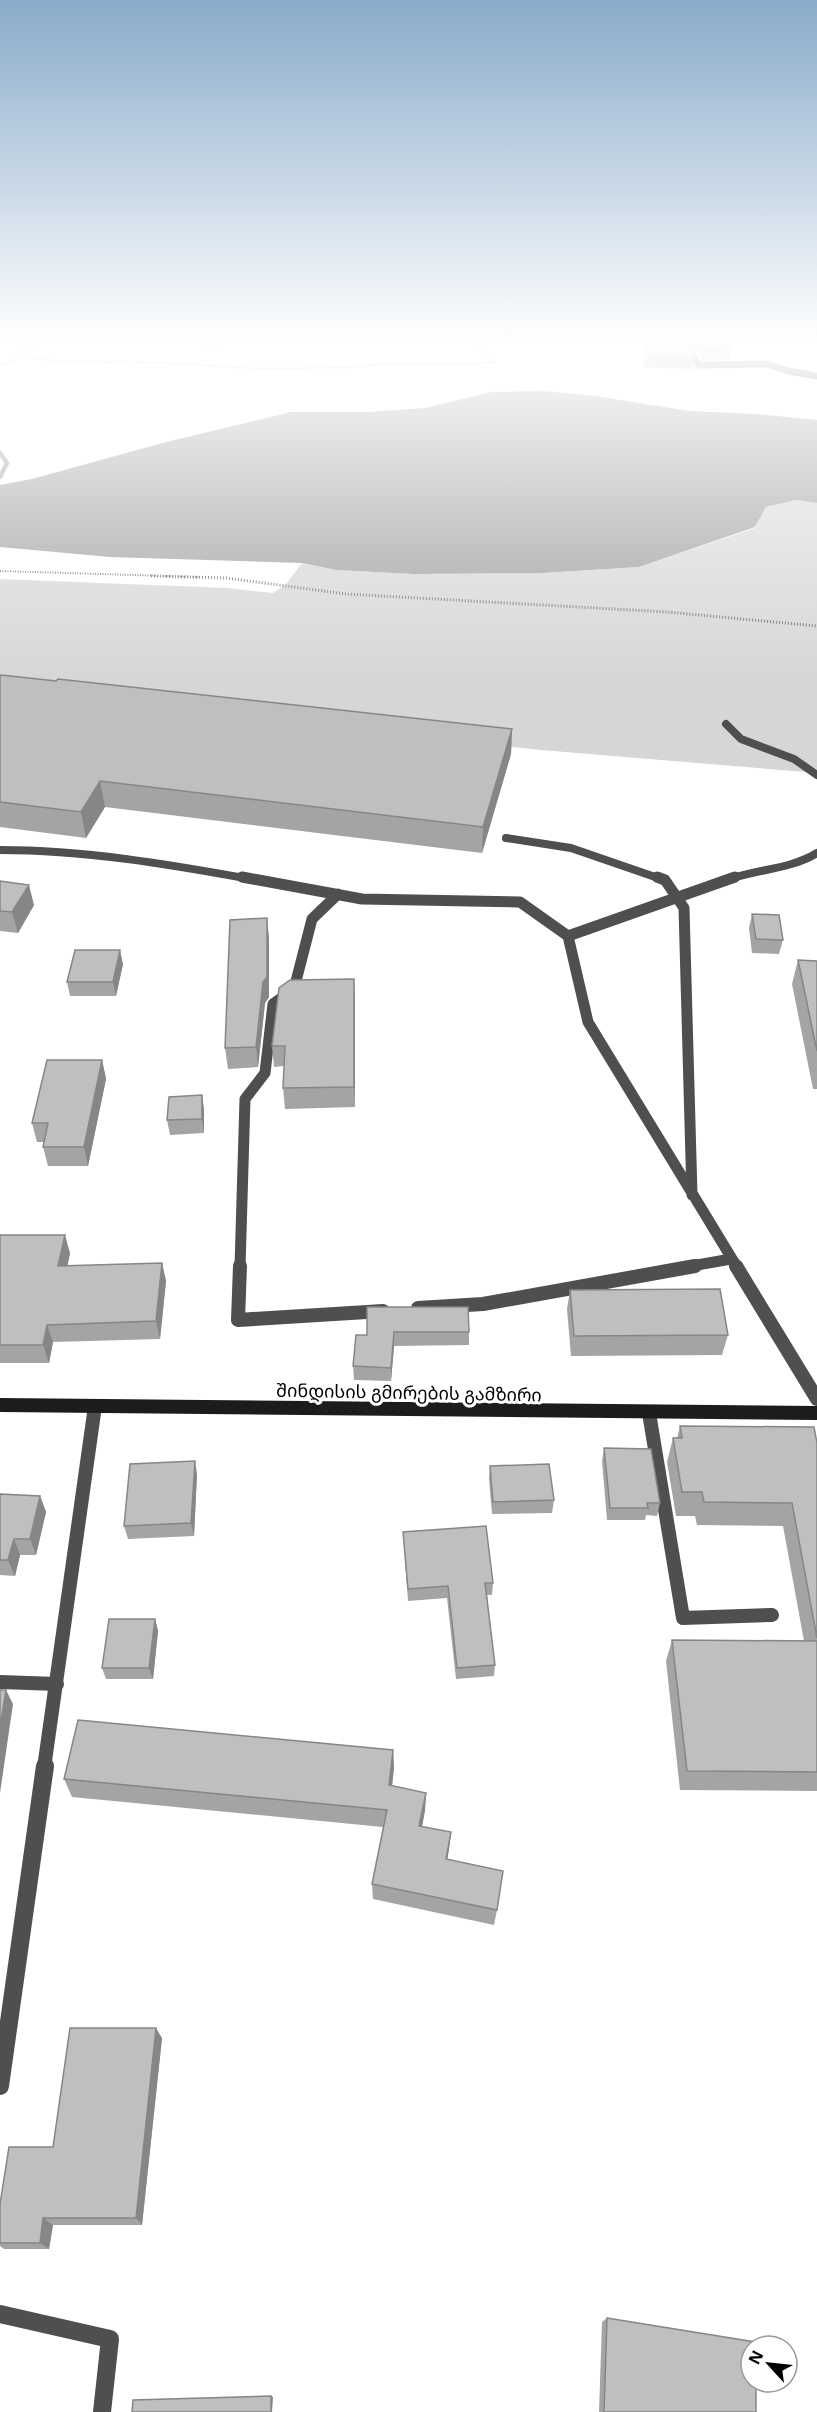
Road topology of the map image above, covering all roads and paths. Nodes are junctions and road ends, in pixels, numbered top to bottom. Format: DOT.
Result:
graph roads {
  1 [pos="0,571"];
  2 [pos="817,626"];
  3 [pos="726,724"];
  4 [pos="817,775"];
  5 [pos="506,838"];
  6 [pos="0,850"];
  7 [pos="817,853"];
  8 [pos="338,894"];
  9 [pos="676,897"];
  10 [pos="568,936"];
  11 [pos="692,1196"];
  12 [pos="731,1259"];
  13 [pos="817,1399"];
  14 [pos="0,1405"];
  15 [pos="95,1407"];
  16 [pos="649,1413"];
  17 [pos="817,1413"];
  18 [pos="772,1616"];
  19 [pos="0,1683"];
  20 [pos="57,1684"];
  21 [pos="0,2086"];
  22 [pos="0,2314"];
  23 [pos="102,2412"];
  1 -- 2 [label="path"];
  3 -- 4 [label="street"];
  5 -- 9 [label="street"];
  6 -- 8 [label="street"];
  7 -- 9 [label="street"];
  8 -- 10 [label="street"];
  8 -- 12 [label="street"];
  9 -- 10 [label="street"];
  9 -- 11 [label="street"];
  10 -- 11 [label="street"];
  11 -- 12 [label="street"];
  12 -- 13 [label="street"];
  14 -- 15 [label="main road, შინდისის გმირების გამზირი"];
  15 -- 16 [label="main road, შინდისის გმირების გამზირი"];
  15 -- 20 [label="street"];
  16 -- 17 [label="main road, შინდისის გმირების გამზირი"];
  16 -- 18 [label="street"];
  19 -- 20 [label="street"];
  20 -- 21 [label="street"];
  22 -- 23 [label="street"];
}
